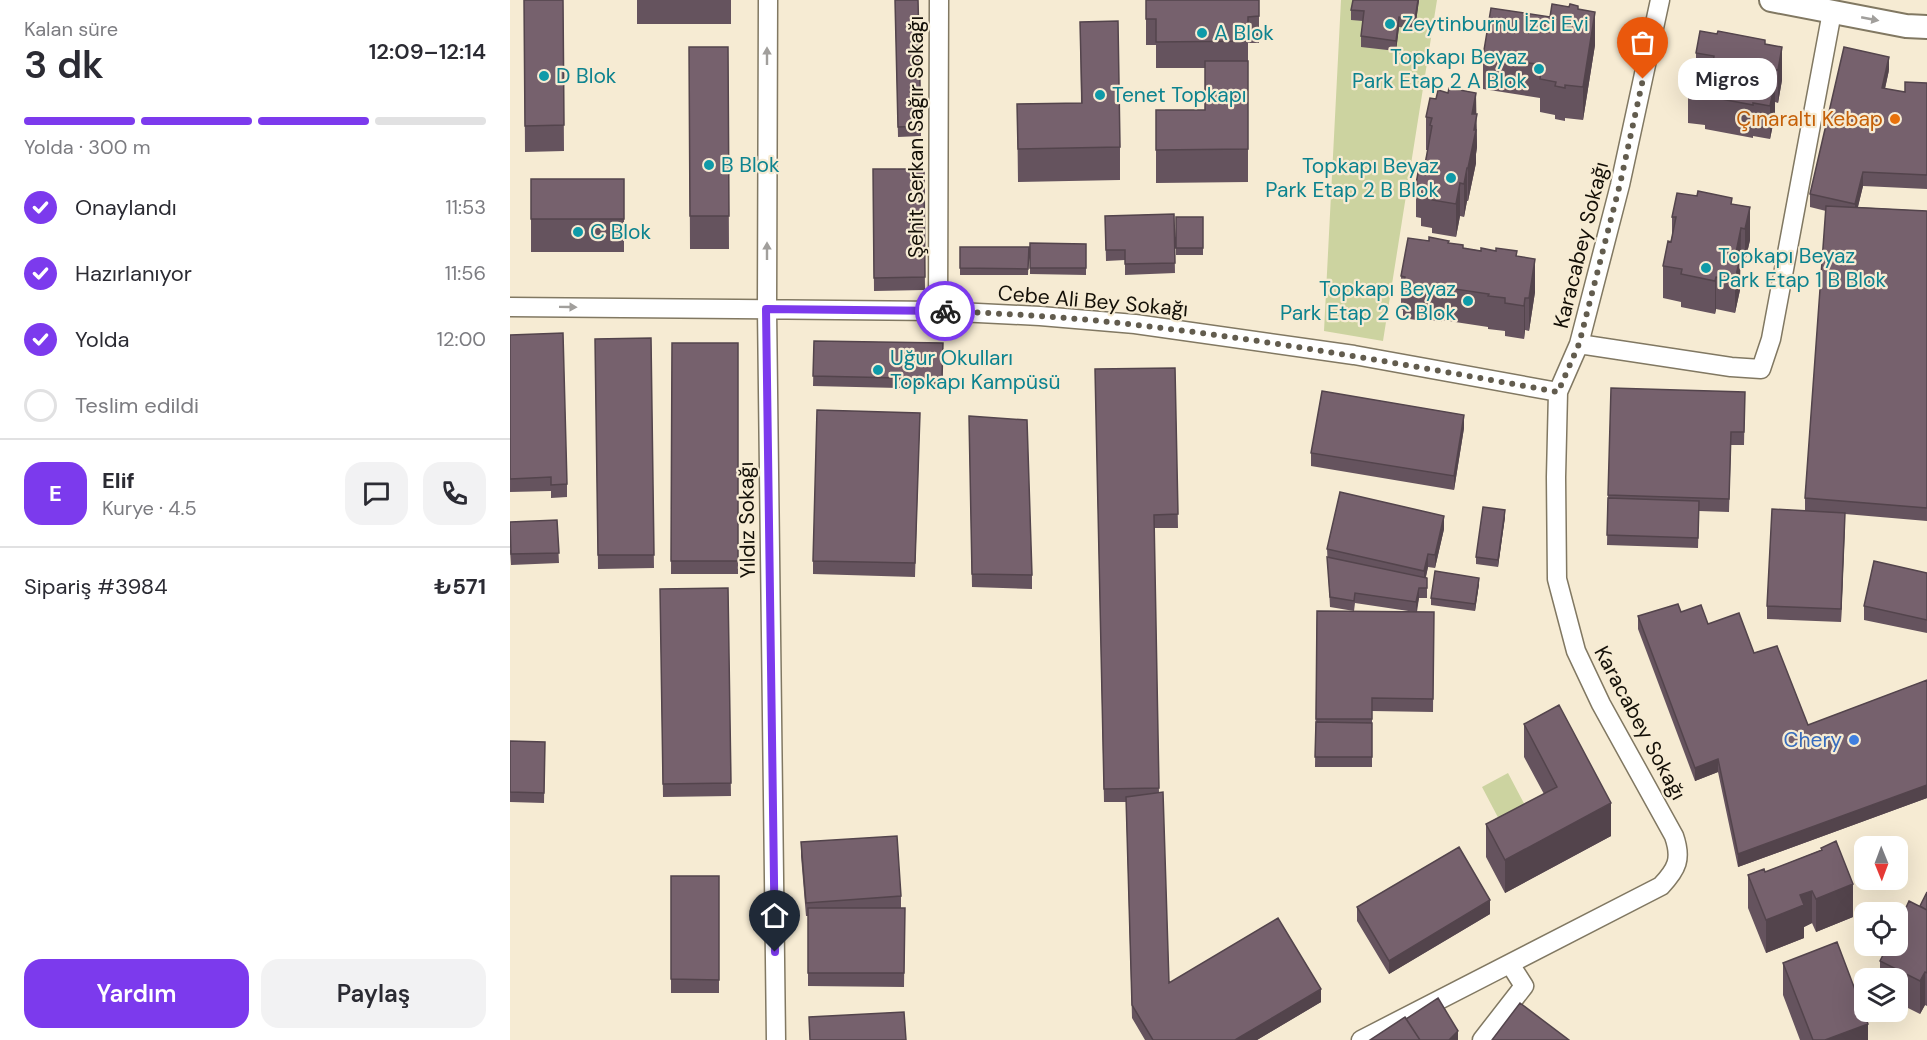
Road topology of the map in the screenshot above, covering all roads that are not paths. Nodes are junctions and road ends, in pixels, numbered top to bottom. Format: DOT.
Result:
graph roads {
  1 [pos="768,0"];
  2 [pos="939,0"];
  3 [pos="1660,0"];
  4 [pos="1771,0"];
  5 [pos="1832,12"];
  6 [pos="1927,18"];
  7 [pos="1916,27"];
  8 [pos="510,306"];
  9 [pos="766,309"];
  10 [pos="938,311"];
  11 [pos="1579,344"];
  12 [pos="1558,392"];
  13 [pos="1510,964"];
  14 [pos="776,1040"];
  15 [pos="1361,1040"];
  16 [pos="1482,1040"];
  9 -- 1 [label="street, Yıldız Sokağı, one-way"];
  2 -- 10 [label="street, Şehit Serkan Sağır Sokağı"];
  3 -- 11 [label="street, Karacabey Sokağı"];
  4 -- 5 [label="main road"];
  5 -- 7 [label="main road, one-way"];
  5 -- 11 [label="street"];
  6 -- 7 [label="main road"];
  8 -- 9 [label="street, Cebe Ali Bey Sokağı, one-way"];
  9 -- 10 [label="street, Cebe Ali Bey Sokağı"];
  9 -- 14 [label="street, Yıldız Sokağı"];
  10 -- 12 [label="street, Cebe Ali Bey Sokağı"];
  11 -- 12 [label="street, Karacabey Sokağı"];
  12 -- 13 [label="street, Karacabey Sokağı"];
  13 -- 15 [label="street, Karacabey Sokağı"];
  13 -- 16 [label="street"];
}
